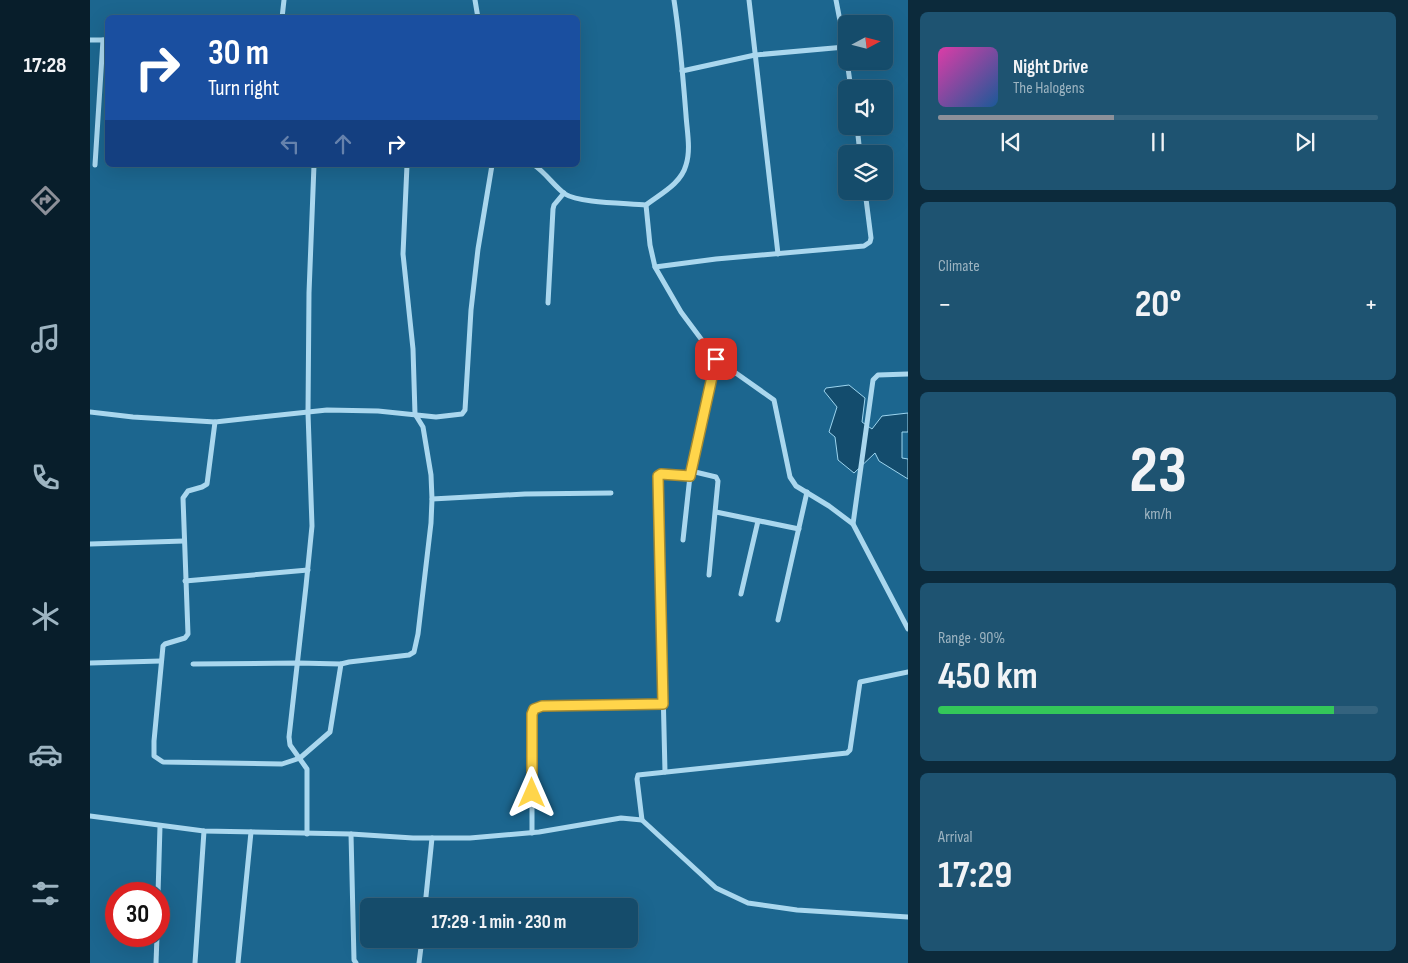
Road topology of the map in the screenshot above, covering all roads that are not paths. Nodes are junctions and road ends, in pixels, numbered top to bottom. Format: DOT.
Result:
graph roads {
  1 [pos="284,0"];
  2 [pos="475,0"];
  3 [pos="674,0"];
  4 [pos="749,0"];
  5 [pos="836,0"];
  6 [pos="282,15"];
  7 [pos="478,15"];
  8 [pos="839,15"];
  9 [pos="90,40"];
  10 [pos="105,40"];
  11 [pos="838,48"];
  12 [pos="755,55"];
  13 [pos="682,71"];
  14 [pos="90,136"];
  15 [pos="96,137"];
  16 [pos="94,164"];
  17 [pos="314,167"];
  18 [pos="407,167"];
  19 [pos="492,167"];
  20 [pos="537,167"];
  21 [pos="564,193"];
  22 [pos="866,200"];
  23 [pos="646,205"];
  24 [pos="778,254"];
  25 [pos="655,267"];
  26 [pos="548,303"];
  27 [pos="716,359"];
  28 [pos="908,374"];
  29 [pos="90,412"];
  30 [pos="308,413"];
  31 [pos="415,414"];
  32 [pos="215,422"];
  33 [pos="691,474"];
  34 [pos="807,492"];
  35 [pos="611,493"];
  36 [pos="432,499"];
  37 [pos="716,512"];
  38 [pos="758,521"];
  39 [pos="853,524"];
  40 [pos="799,529"];
  41 [pos="683,540"];
  42 [pos="184,541"];
  43 [pos="90,544"];
  44 [pos="308,570"];
  45 [pos="709,575"];
  46 [pos="185,581"];
  47 [pos="741,594"];
  48 [pos="778,620"];
  49 [pos="908,628"];
  50 [pos="161,661"];
  51 [pos="90,663"];
  52 [pos="298,663"];
  53 [pos="193,664"];
  54 [pos="341,664"];
  55 [pos="908,672"];
  56 [pos="663,704"];
  57 [pos="300,758"];
  58 [pos="665,772"];
  59 [pos="90,816"];
  60 [pos="642,820"];
  61 [pos="160,826"];
  62 [pos="204,831"];
  63 [pos="251,832"];
  64 [pos="532,833"];
  65 [pos="307,834"];
  66 [pos="351,834"];
  67 [pos="432,838"];
  68 [pos="158,882"];
  69 [pos="426,898"];
  70 [pos="908,917"];
  71 [pos="157,947"];
  72 [pos="421,948"];
  73 [pos="354,962"];
  74 [pos="156,963"];
  75 [pos="195,963"];
  76 [pos="238,963"];
  77 [pos="419,963"];
  1 -- 6 [label="street"];
  2 -- 7 [label="street"];
  3 -- 13 [label="street"];
  4 -- 12 [label="street"];
  5 -- 8 [label="street"];
  9 -- 10 [label="street"];
  10 -- 15 [label="street"];
  11 -- 12 [label="street"];
  12 -- 13 [label="street"];
  12 -- 24 [label="street"];
  13 -- 23 [label="street"];
  14 -- 15 [label="street"];
  15 -- 16 [label="street"];
  17 -- 30 [label="street"];
  18 -- 31 [label="street"];
  19 -- 31 [label="street"];
  20 -- 21 [label="street"];
  21 -- 23 [label="street"];
  21 -- 26 [label="street"];
  22 -- 24 [label="street"];
  23 -- 25 [label="street"];
  24 -- 25 [label="street"];
  25 -- 27 [label="street"];
  27 -- 33 [label="street"];
  27 -- 34 [label="street"];
  28 -- 39 [label="street"];
  29 -- 32 [label="street"];
  30 -- 31 [label="street"];
  30 -- 32 [label="street"];
  30 -- 44 [label="street"];
  31 -- 36 [label="street"];
  32 -- 42 [label="street"];
  33 -- 37 [label="street"];
  33 -- 41 [label="street"];
  33 -- 56 [label="street"];
  34 -- 39 [label="street"];
  34 -- 40 [label="street"];
  35 -- 36 [label="street"];
  36 -- 54 [label="street"];
  37 -- 38 [label="street"];
  37 -- 45 [label="street"];
  38 -- 40 [label="street"];
  38 -- 47 [label="street"];
  39 -- 49 [label="street"];
  40 -- 48 [label="street"];
  42 -- 43 [label="street"];
  42 -- 46 [label="street"];
  44 -- 46 [label="street"];
  44 -- 52 [label="street"];
  46 -- 50 [label="street"];
  50 -- 51 [label="street"];
  50 -- 57 [label="street"];
  52 -- 53 [label="street"];
  52 -- 54 [label="street"];
  52 -- 57 [label="street"];
  54 -- 57 [label="street"];
  55 -- 58 [label="street"];
  56 -- 58 [label="street"];
  56 -- 64 [label="street"];
  57 -- 65 [label="street"];
  58 -- 60 [label="street"];
  59 -- 61 [label="street"];
  60 -- 64 [label="street"];
  60 -- 70 [label="street"];
  61 -- 62 [label="street"];
  61 -- 68 [label="street"];
  62 -- 63 [label="street"];
  62 -- 75 [label="street"];
  63 -- 65 [label="street"];
  63 -- 76 [label="street"];
  64 -- 67 [label="street"];
  65 -- 66 [label="street"];
  66 -- 67 [label="street"];
  66 -- 73 [label="street"];
  67 -- 69 [label="street"];
  71 -- 74 [label="street"];
  72 -- 77 [label="street"];
}
